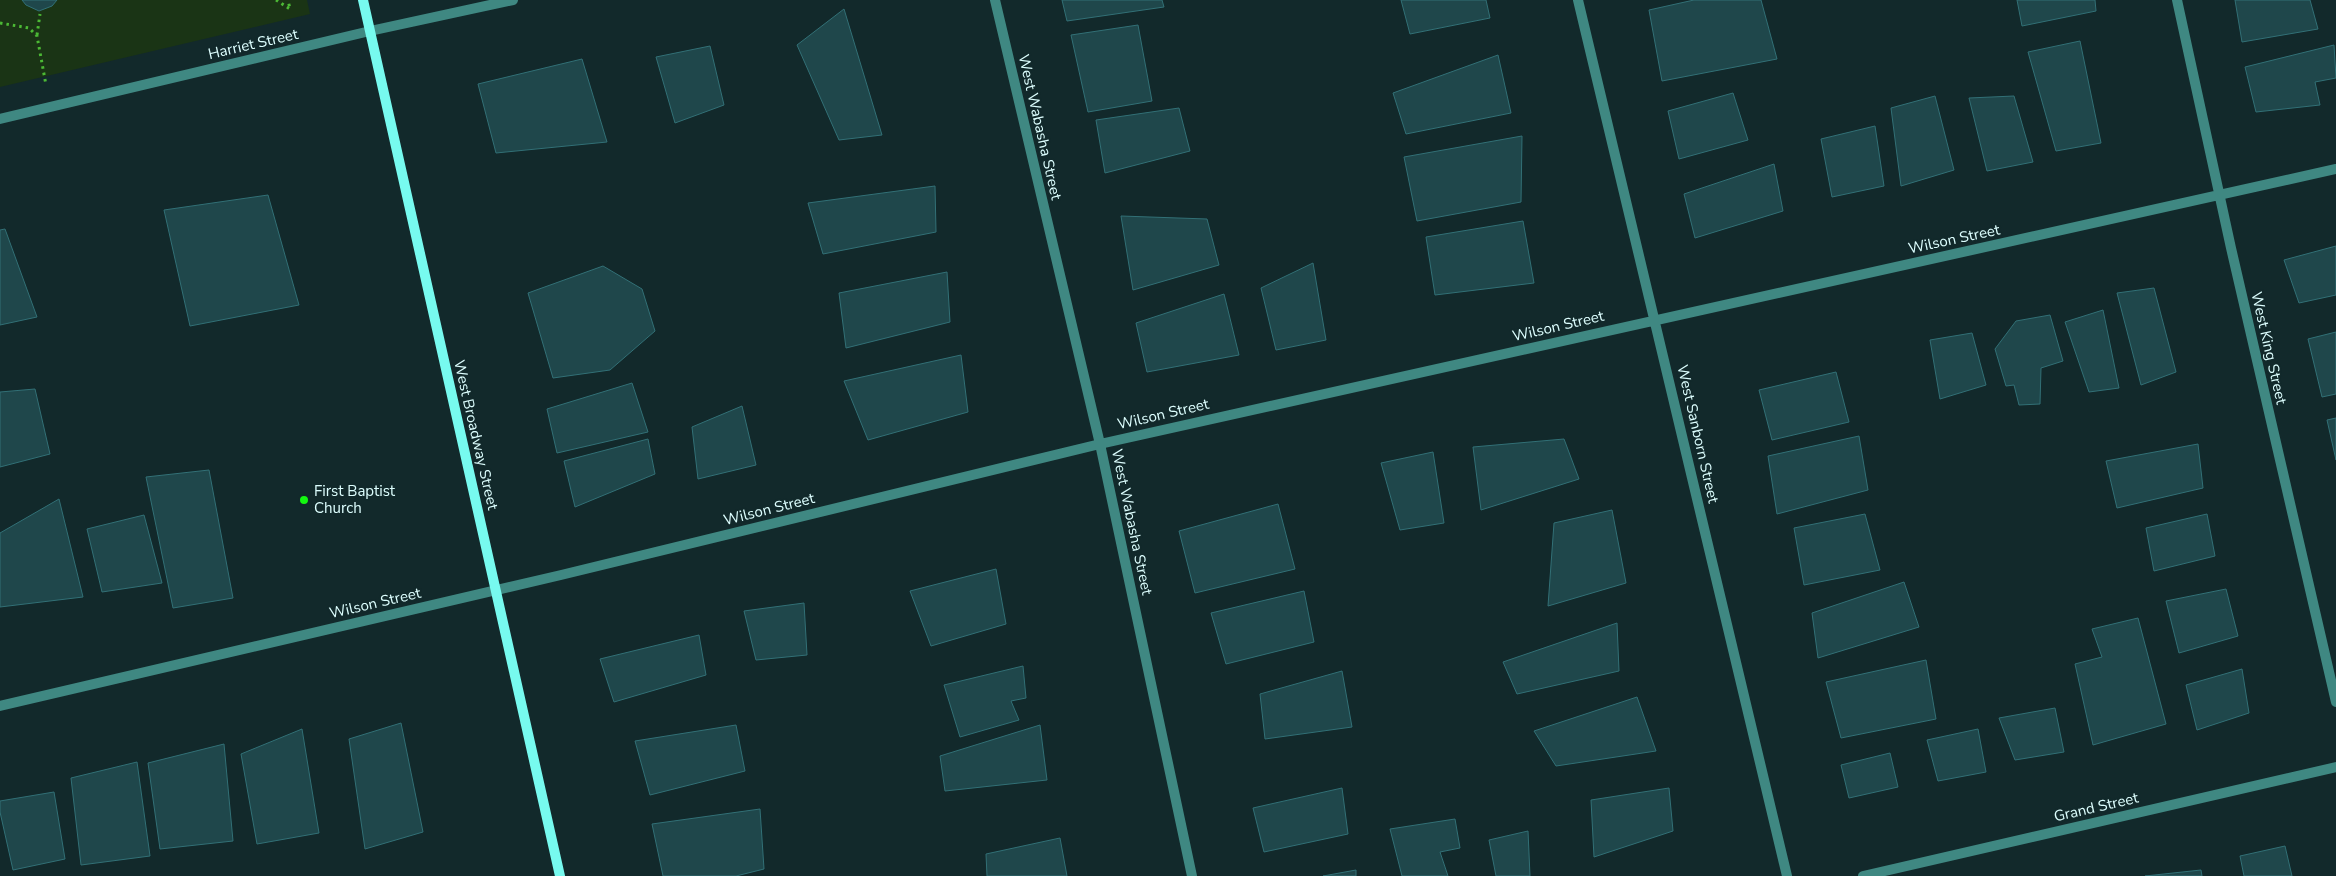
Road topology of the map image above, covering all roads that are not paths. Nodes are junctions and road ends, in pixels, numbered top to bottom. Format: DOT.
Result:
graph roads {
  1 [pos="363,0"];
  2 [pos="513,0"];
  3 [pos="995,0"];
  4 [pos="1578,0"];
  5 [pos="2177,0"];
  6 [pos="370,31"];
  7 [pos="0,119"];
  8 [pos="2336,169"];
  9 [pos="2221,196"];
  10 [pos="1655,319"];
  11 [pos="1100,444"];
  12 [pos="496,590"];
  13 [pos="2336,702"];
  14 [pos="0,706"];
  15 [pos="2336,767"];
  16 [pos="560,876"];
  17 [pos="1192,876"];
  18 [pos="1787,876"];
  19 [pos="1863,876"];
  1 -- 6 [label="main road, West Broadway Street"];
  2 -- 6 [label="street, Harriet Street"];
  3 -- 11 [label="street, West Wabasha Street"];
  4 -- 10 [label="street, West Sanborn Street"];
  5 -- 9 [label="street, West King Street"];
  6 -- 7 [label="street, Harriet Street"];
  6 -- 12 [label="main road, West Broadway Street"];
  8 -- 9 [label="street, Wilson Street"];
  9 -- 10 [label="street, Wilson Street"];
  9 -- 13 [label="street, West King Street"];
  10 -- 11 [label="street, Wilson Street"];
  10 -- 18 [label="street, West Sanborn Street"];
  11 -- 12 [label="street, Wilson Street"];
  11 -- 17 [label="street, West Wabasha Street"];
  12 -- 14 [label="street, Wilson Street"];
  12 -- 16 [label="main road, West Broadway Street"];
  15 -- 19 [label="street, Grand Street"];
}
